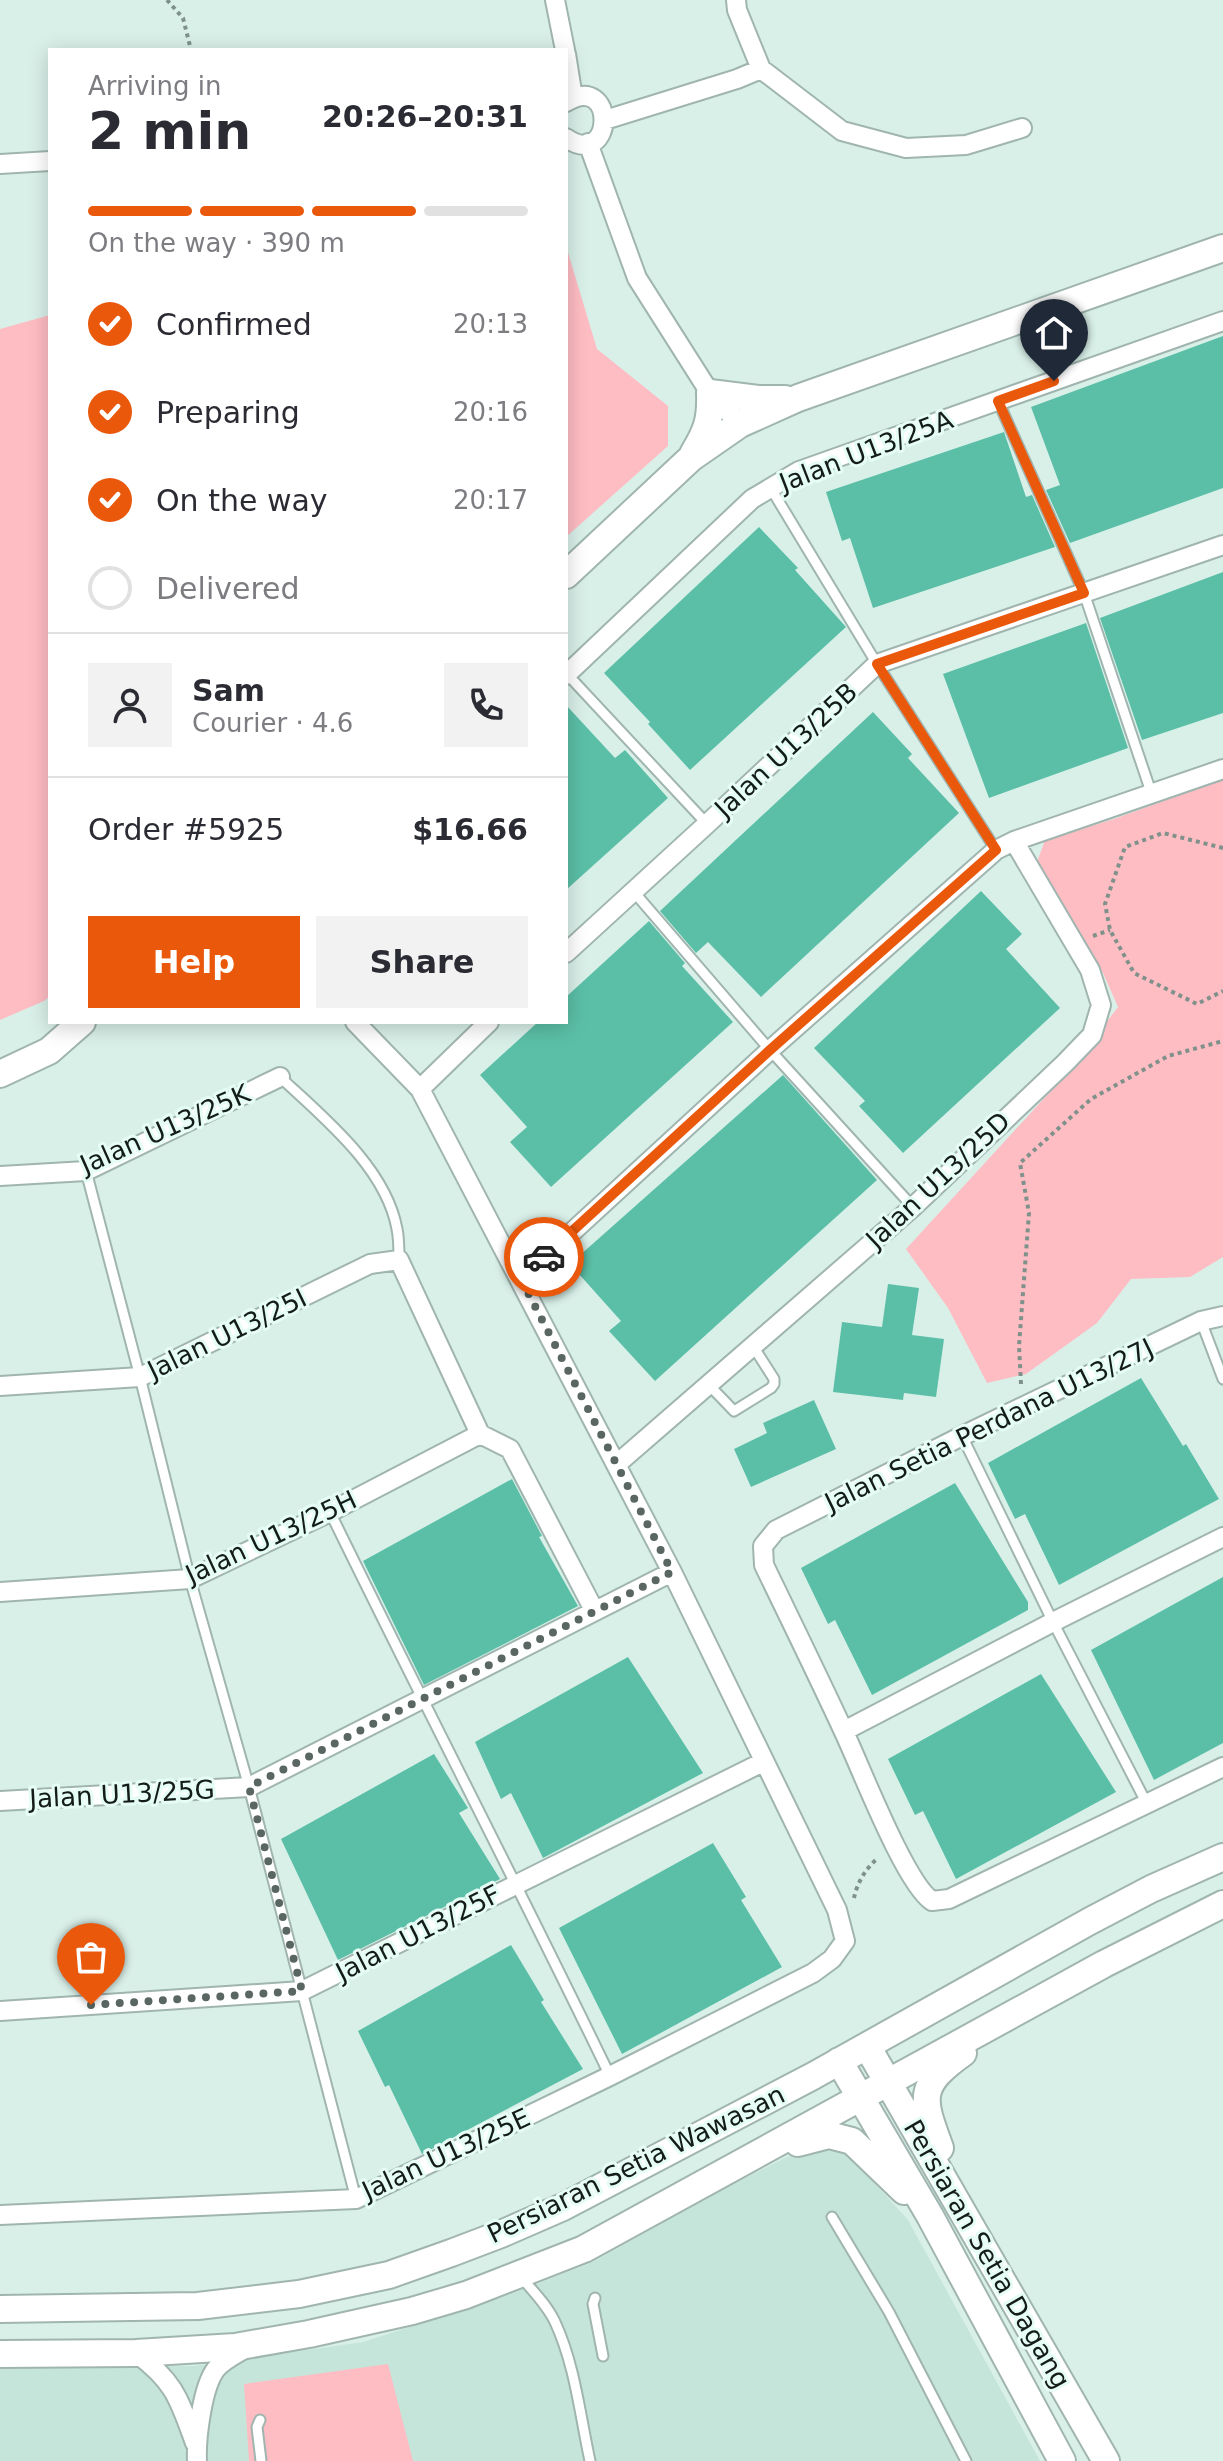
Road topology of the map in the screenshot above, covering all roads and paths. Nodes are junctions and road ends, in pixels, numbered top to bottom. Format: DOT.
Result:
graph roads {
  1 [pos="167,0"];
  2 [pos="555,0"];
  3 [pos="736,0"];
  4 [pos="190,48"];
  5 [pos="565,48"];
  6 [pos="761,69"];
  7 [pos="568,76"];
  8 [pos="570,100"];
  9 [pos="605,120"];
  10 [pos="1022,128"];
  11 [pos="568,139"];
  12 [pos="588,143"];
  13 [pos="48,161"];
  14 [pos="0,164"];
  15 [pos="1223,248"];
  16 [pos="1223,321"];
  17 [pos="710,393"];
  18 [pos="798,398"];
  19 [pos="998,401"];
  20 [pos="740,424"];
  21 [pos="691,458"];
  22 [pos="770,487"];
  23 [pos="1223,545"];
  24 [pos="568,573"];
  25 [pos="1084,593"];
  26 [pos="877,664"];
  27 [pos="568,673"];
  28 [pos="568,677"];
  29 [pos="1223,769"];
  30 [pos="1152,795"];
  31 [pos="707,824"];
  32 [pos="1014,841"];
  33 [pos="1223,848"];
  34 [pos="996,850"];
  35 [pos="634,892"];
  36 [pos="568,951"];
  37 [pos="1223,991"];
  38 [pos="80,1024"];
  39 [pos="357,1024"];
  40 [pos="480,1025"];
  41 [pos="1223,1041"];
  42 [pos="770,1050"];
  43 [pos="0,1074"];
  44 [pos="280,1077"];
  45 [pos="420,1089"];
  46 [pos="86,1171"];
  47 [pos="0,1176"];
  48 [pos="913,1207"];
  49 [pos="399,1260"];
  50 [pos="521,1279"];
  51 [pos="1223,1316"];
  52 [pos="1201,1321"];
  53 [pos="753,1346"];
  54 [pos="140,1377"];
  55 [pos="1223,1379"];
  56 [pos="708,1384"];
  57 [pos="0,1386"];
  58 [pos="1023,1407"];
  59 [pos="480,1434"];
  60 [pos="962,1436"];
  61 [pos="617,1464"];
  62 [pos="330,1512"];
  63 [pos="1223,1537"];
  64 [pos="672,1572"];
  65 [pos="190,1579"];
  66 [pos="0,1592"];
  67 [pos="594,1610"];
  68 [pos="1053,1622"];
  69 [pos="421,1700"];
  70 [pos="844,1731"];
  71 [pos="763,1762"];
  72 [pos="1223,1767"];
  73 [pos="249,1787"];
  74 [pos="0,1801"];
  75 [pos="1147,1804"];
  76 [pos="895,1844"];
  77 [pos="1223,1857"];
  78 [pos="517,1884"];
  79 [pos="1223,1904"];
  80 [pos="844,1932"];
  81 [pos="302,1991"];
  82 [pos="1024,2009"];
  83 [pos="0,2011"];
  84 [pos="867,2046"];
  85 [pos="839,2061"];
  86 [pos="610,2076"];
  87 [pos="887,2082"];
  88 [pos="858,2098"];
  89 [pos="764,2152"];
  90 [pos="356,2199"];
  91 [pos="959,2202"];
  92 [pos="0,2215"];
  93 [pos="930,2216"];
  94 [pos="832,2217"];
  95 [pos="518,2275"];
  96 [pos="595,2298"];
  97 [pos="0,2309"];
  98 [pos="252,2344"];
  99 [pos="136,2353"];
  100 [pos="0,2354"];
  101 [pos="603,2356"];
  102 [pos="260,2420"];
  103 [pos="197,2453"];
  104 [pos="261,2461"];
  105 [pos="590,2461"];
  106 [pos="966,2461"];
  107 [pos="1062,2461"];
  108 [pos="1106,2461"];
  1 -- 4 [label="path"];
  2 -- 5 [label="street"];
  3 -- 6 [label="street"];
  6 -- 9 [label="street"];
  6 -- 10 [label="street"];
  7 -- 8 [label="street"];
  8 -- 9 [label="street"];
  9 -- 12 [label="street"];
  11 -- 12 [label="street"];
  12 -- 17 [label="street"];
  13 -- 14 [label="street"];
  15 -- 18 [label="street"];
  16 -- 19 [label="street, Jalan U13/25A"];
  17 -- 18 [label="street"];
  17 -- 20 [label="street"];
  17 -- 21 [label="street"];
  18 -- 20 [label="street"];
  19 -- 22 [label="street, Jalan U13/25A"];
  19 -- 25 [label="lane"];
  20 -- 21 [label="street"];
  21 -- 24 [label="street"];
  22 -- 26 [label="lane"];
  22 -- 27 [label="street, Jalan U13/25A"];
  23 -- 25 [label="street, Jalan U13/25B"];
  25 -- 26 [label="street, Jalan U13/25B"];
  25 -- 30 [label="lane"];
  26 -- 31 [label="street, Jalan U13/25B"];
  26 -- 34 [label="lane"];
  28 -- 31 [label="lane"];
  29 -- 30 [label="street"];
  30 -- 32 [label="street"];
  31 -- 35 [label="street, Jalan U13/25B"];
  32 -- 34 [label="street"];
  32 -- 48 [label="street, Jalan U13/25D"];
  33 -- 37 [label="path"];
  34 -- 42 [label="street"];
  35 -- 36 [label="street, Jalan U13/25B"];
  35 -- 42 [label="lane"];
  38 -- 43 [label="street"];
  39 -- 45 [label="street"];
  40 -- 45 [label="street"];
  41 -- 58 [label="path"];
  42 -- 48 [label="lane"];
  42 -- 50 [label="street"];
  44 -- 46 [label="street, Jalan U13/25K"];
  44 -- 49 [label="lane"];
  45 -- 50 [label="street"];
  46 -- 47 [label="street, Jalan U13/25K"];
  46 -- 54 [label="lane"];
  48 -- 53 [label="street, Jalan U13/25D"];
  49 -- 54 [label="street, Jalan U13/25I"];
  49 -- 59 [label="street"];
  50 -- 61 [label="street"];
  51 -- 52 [label="street, Jalan Setia Perdana U13/27J"];
  52 -- 55 [label="lane"];
  52 -- 58 [label="street, Jalan Setia Perdana U13/27J"];
  53 -- 56 [label="street, Jalan U13/25D"];
  53 -- 56 [label="lane"];
  54 -- 57 [label="street, Jalan U13/25I"];
  54 -- 65 [label="lane"];
  56 -- 61 [label="street, Jalan U13/25D"];
  58 -- 60 [label="street, Jalan Setia Perdana U13/27J"];
  59 -- 62 [label="street, Jalan U13/25H"];
  59 -- 67 [label="street"];
  60 -- 68 [label="lane"];
  60 -- 70 [label="street, Jalan Setia Perdana U13/27J"];
  61 -- 64 [label="street"];
  62 -- 65 [label="street, Jalan U13/25H"];
  62 -- 69 [label="lane"];
  63 -- 68 [label="street"];
  64 -- 67 [label="street, Jalan U13/25G"];
  64 -- 71 [label="street"];
  65 -- 66 [label="street, Jalan U13/25H"];
  65 -- 73 [label="lane"];
  67 -- 69 [label="street, Jalan U13/25G"];
  68 -- 70 [label="street"];
  68 -- 75 [label="lane"];
  69 -- 73 [label="street, Jalan U13/25G"];
  69 -- 78 [label="lane"];
  70 -- 76 [label="street"];
  71 -- 78 [label="street, Jalan U13/25F"];
  71 -- 80 [label="street"];
  72 -- 75 [label="street"];
  73 -- 74 [label="street, Jalan U13/25G"];
  73 -- 81 [label="lane"];
  75 -- 76 [label="street"];
  76 -- 80 [label="path"];
  77 -- 84 [label="street, Persiaran Setia Wawasan"];
  78 -- 81 [label="street, Jalan U13/25F"];
  78 -- 86 [label="lane"];
  79 -- 82 [label="street, Persiaran Setia Wawasan"];
  80 -- 86 [label="street, Jalan U13/25E"];
  81 -- 83 [label="street, Jalan U13/25F"];
  81 -- 90 [label="lane"];
  82 -- 87 [label="street, Persiaran Setia Wawasan"];
  82 -- 91 [label="street"];
  84 -- 85 [label="street, Persiaran Setia Wawasan"];
  84 -- 87 [label="street, Persiaran Setia Dagang"];
  85 -- 88 [label="street, Persiaran Setia Dagang"];
  85 -- 97 [label="street, Persiaran Setia Wawasan"];
  86 -- 90 [label="street, Jalan U13/25E"];
  87 -- 88 [label="street, Persiaran Setia Wawasan"];
  87 -- 91 [label="street, Persiaran Setia Dagang"];
  88 -- 89 [label="street, Persiaran Setia Wawasan"];
  88 -- 93 [label="street, Persiaran Setia Dagang"];
  89 -- 93 [label="street"];
  89 -- 95 [label="street, Persiaran Setia Wawasan"];
  90 -- 92 [label="street, Jalan U13/25E"];
  91 -- 108 [label="street, Persiaran Setia Dagang"];
  93 -- 107 [label="street, Persiaran Setia Dagang"];
  94 -- 106 [label="lane"];
  95 -- 98 [label="street, Persiaran Setia Wawasan"];
  95 -- 105 [label="lane"];
  96 -- 101 [label="lane"];
  98 -- 99 [label="street, Persiaran Setia Wawasan"];
  98 -- 103 [label="street"];
  99 -- 100 [label="street, Persiaran Setia Wawasan"];
  99 -- 103 [label="street"];
  102 -- 104 [label="lane"];
}
